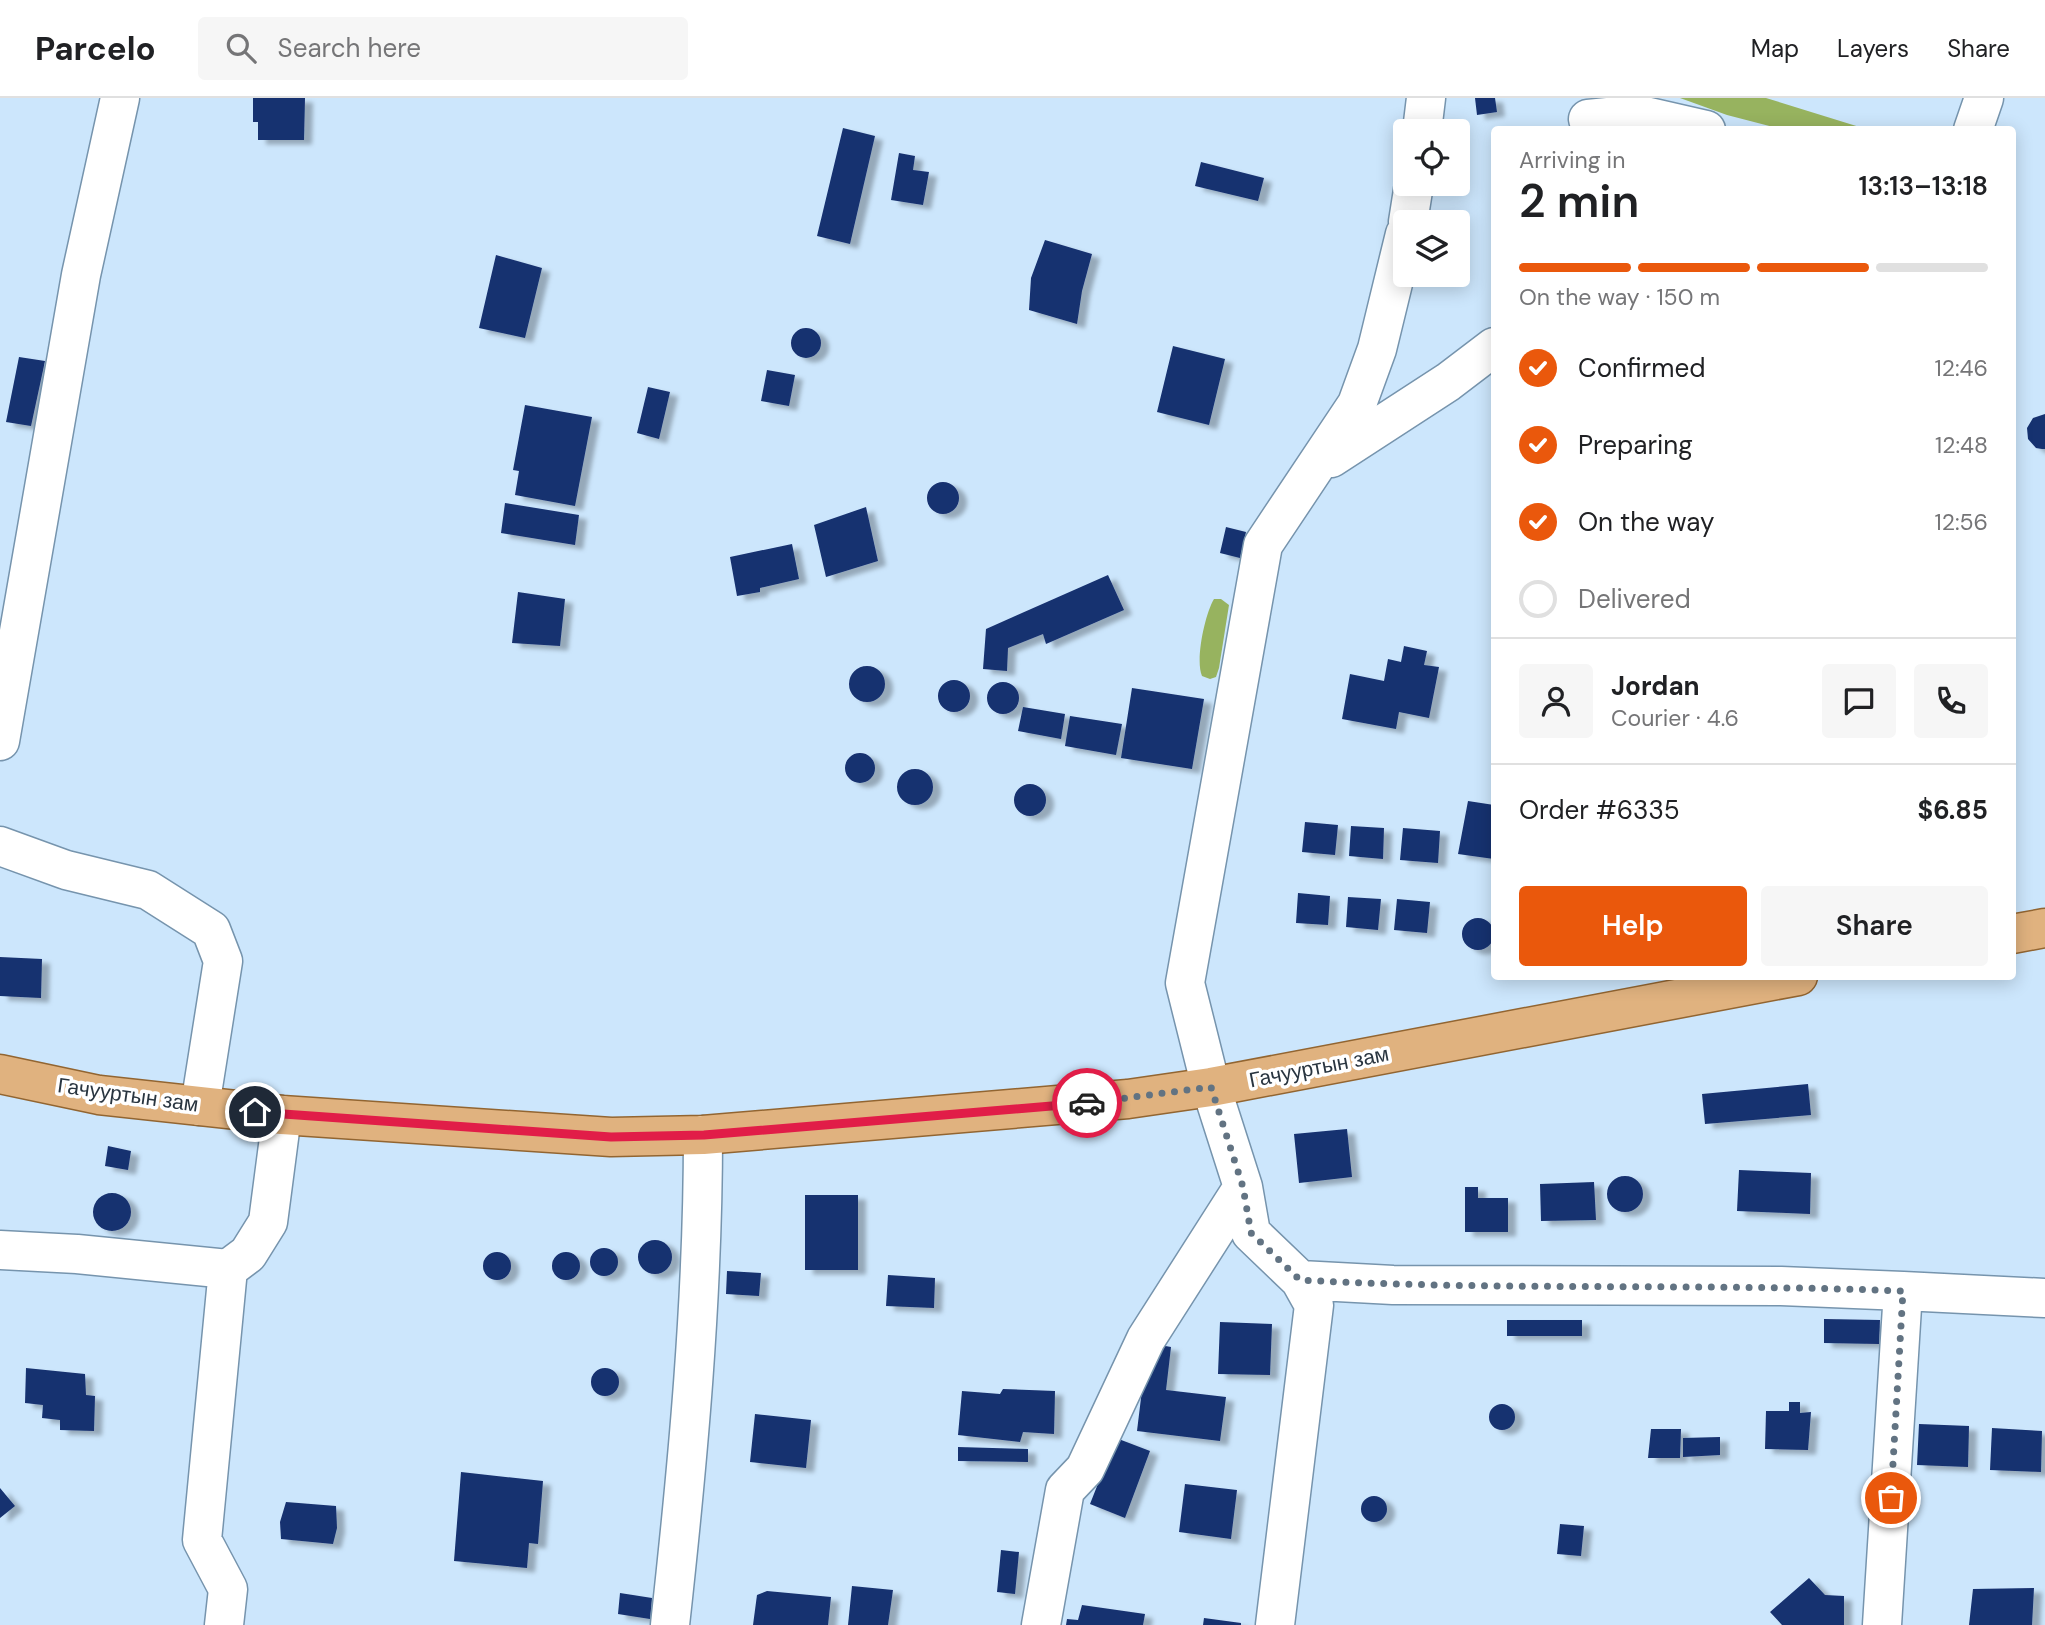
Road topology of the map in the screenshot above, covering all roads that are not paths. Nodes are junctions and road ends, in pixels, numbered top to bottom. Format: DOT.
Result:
graph roads {
  1 [pos="120,98"];
  2 [pos="1426,98"];
  3 [pos="1984,98"];
  4 [pos="1589,116"];
  5 [pos="1423,119"];
  6 [pos="1688,126"];
  7 [pos="1974,126"];
  8 [pos="1393,283"];
  9 [pos="1491,349"];
  10 [pos="1312,472"];
  11 [pos="0,741"];
  12 [pos="0,846"];
  13 [pos="2045,928"];
  14 [pos="2016,933"];
  15 [pos="1777,980"];
  16 [pos="0,1074"];
  17 [pos="1211,1087"];
  18 [pos="200,1106"];
  19 [pos="282,1115"];
  20 [pos="704,1135"];
  21 [pos="1243,1187"];
  22 [pos="0,1250"];
  23 [pos="228,1269"];
  24 [pos="1300,1280"];
  25 [pos="1903,1291"];
  26 [pos="2045,1298"];
  27 [pos="224,1625"];
  28 [pos="670,1625"];
  29 [pos="1041,1625"];
  30 [pos="1275,1625"];
  31 [pos="1882,1625"];
  1 -- 11 [label="street"];
  2 -- 5 [label="street"];
  3 -- 7 [label="street"];
  4 -- 6 [label="street"];
  8 -- 10 [label="street"];
  9 -- 10 [label="street"];
  10 -- 17 [label="street"];
  12 -- 18 [label="street"];
  13 -- 14 [label="main road"];
  15 -- 17 [label="main road, Гачууртын зам"];
  16 -- 18 [label="main road, Гачууртын зам"];
  17 -- 20 [label="main road, Гачууртын зам"];
  17 -- 21 [label="street"];
  18 -- 19 [label="main road, Гачууртын зам"];
  19 -- 20 [label="main road, Гачууртын зам"];
  19 -- 23 [label="street"];
  20 -- 28 [label="street"];
  21 -- 24 [label="street"];
  21 -- 29 [label="street"];
  22 -- 23 [label="street"];
  23 -- 27 [label="street"];
  24 -- 25 [label="street"];
  24 -- 30 [label="street"];
  25 -- 26 [label="street"];
  25 -- 31 [label="street"];
}
